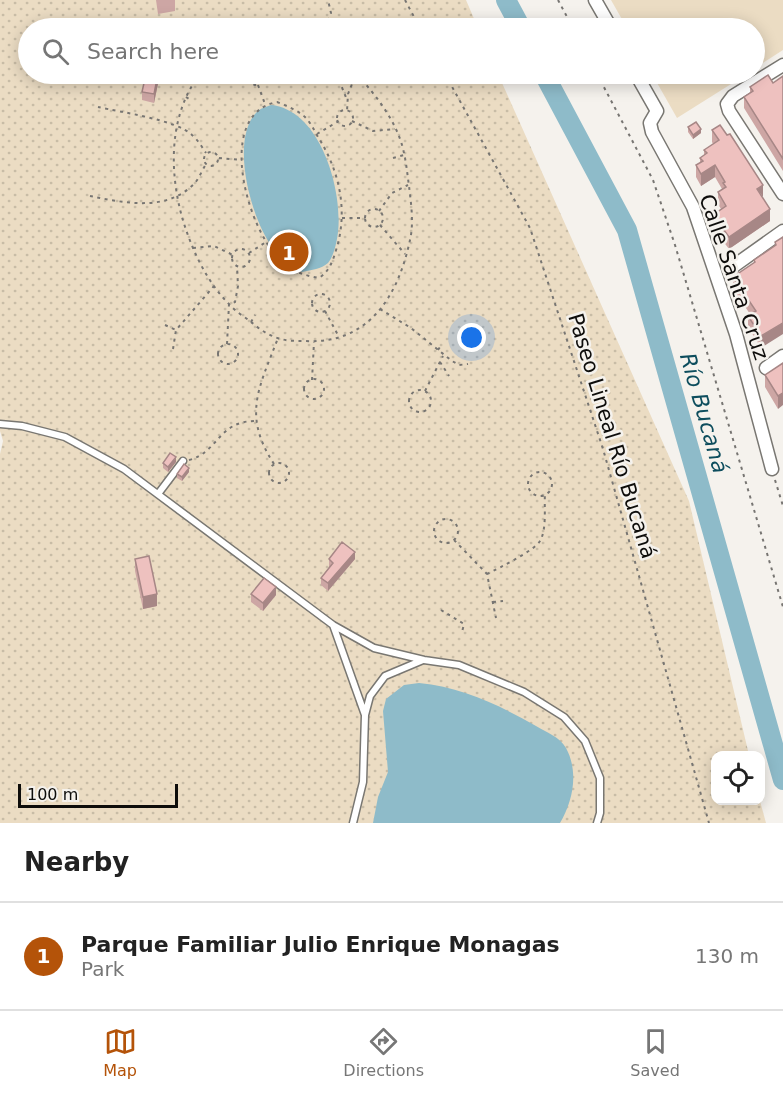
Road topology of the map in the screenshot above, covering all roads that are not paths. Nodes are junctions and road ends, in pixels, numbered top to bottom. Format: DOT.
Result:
graph roads {
  1 [pos="595,0"];
  2 [pos="605,18"];
  3 [pos="783,65"];
  4 [pos="765,76"];
  5 [pos="642,84"];
  6 [pos="752,84"];
  7 [pos="783,194"];
  8 [pos="783,231"];
  9 [pos="731,268"];
  10 [pos="783,356"];
  11 [pos="766,368"];
  12 [pos="0,424"];
  13 [pos="183,461"];
  14 [pos="778,470"];
  15 [pos="158,494"];
  16 [pos="333,625"];
  17 [pos="424,660"];
  18 [pos="365,715"];
  19 [pos="353,823"];
  20 [pos="597,823"];
  1 -- 2 [label="street"];
  3 -- 4 [label="street"];
  5 -- 14 [label="street, Calle Santa Cruz"];
  6 -- 7 [label="street"];
  8 -- 9 [label="street"];
  10 -- 11 [label="street"];
  12 -- 15 [label="lane"];
  13 -- 15 [label="lane"];
  15 -- 16 [label="lane"];
  16 -- 17 [label="lane"];
  16 -- 18 [label="lane"];
  17 -- 18 [label="lane"];
  17 -- 20 [label="lane"];
  18 -- 19 [label="lane"];
}
